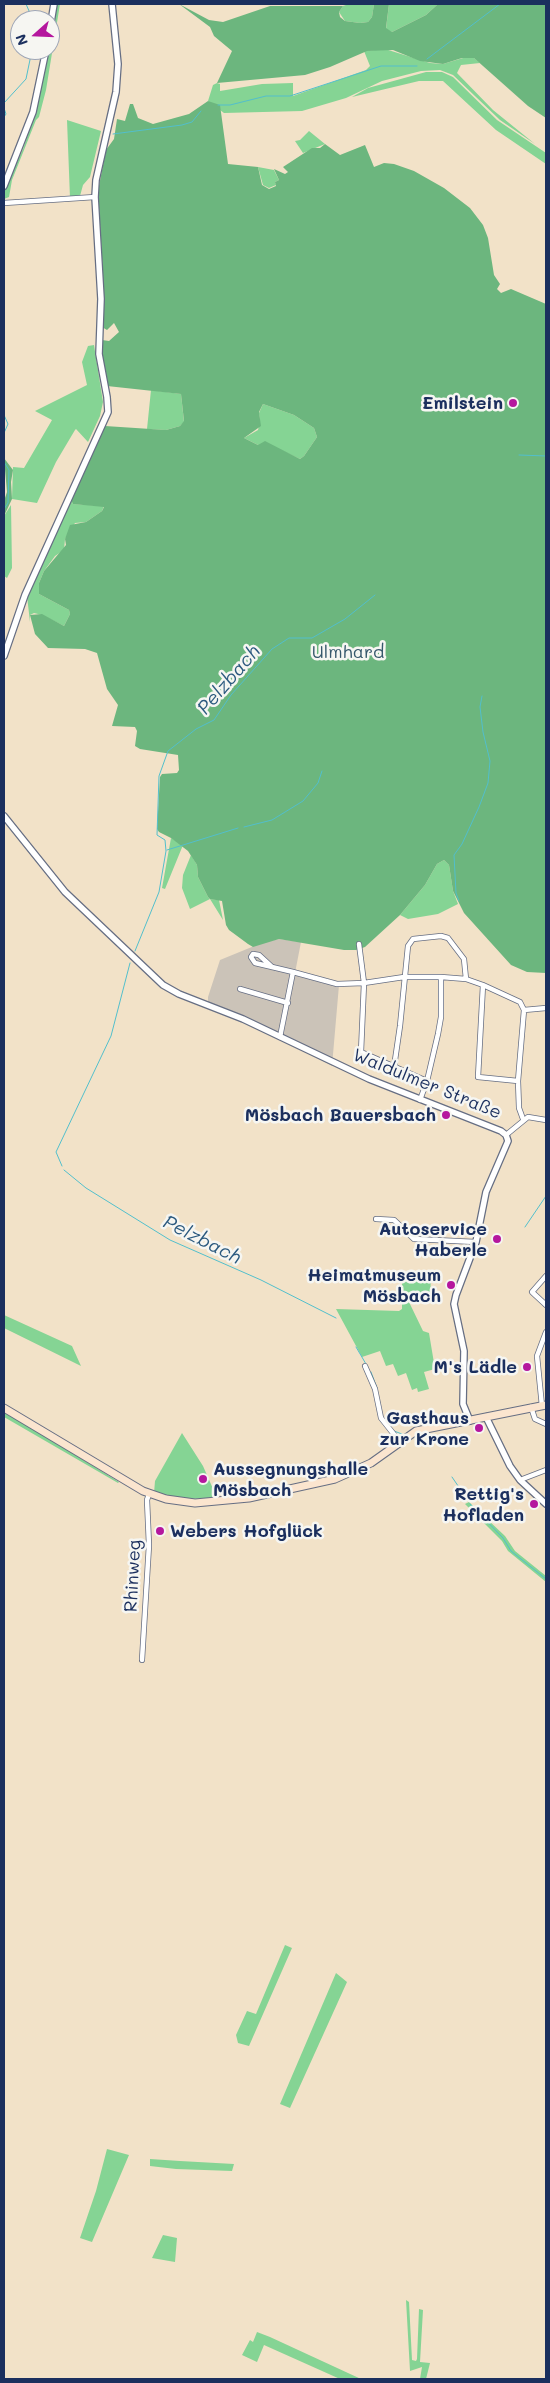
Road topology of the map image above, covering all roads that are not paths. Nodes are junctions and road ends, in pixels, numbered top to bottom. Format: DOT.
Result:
graph roads {
  1 [pos="112,4"];
  2 [pos="44,60"];
  3 [pos="4,186"];
  4 [pos="95,196"];
  5 [pos="4,203"];
  6 [pos="4,656"];
  7 [pos="4,816"];
  8 [pos="359,944"];
  9 [pos="272,967"];
  10 [pos="294,972"];
  11 [pos="404,977"];
  12 [pos="441,977"];
  13 [pos="466,979"];
  14 [pos="364,983"];
  15 [pos="483,985"];
  16 [pos="240,989"];
  17 [pos="288,1003"];
  18 [pos="546,1009"];
  19 [pos="524,1010"];
  20 [pos="280,1037"];
  21 [pos="394,1067"];
  22 [pos="427,1081"];
  23 [pos="518,1081"];
  24 [pos="420,1100"];
  25 [pos="523,1119"];
  26 [pos="546,1120"];
  27 [pos="506,1135"];
  28 [pos="376,1219"];
  29 [pos="476,1242"];
  30 [pos="546,1276"];
  31 [pos="546,1305"];
  32 [pos="546,1332"];
  33 [pos="365,1366"];
  34 [pos="544,1405"];
  35 [pos="531,1407"];
  36 [pos="4,1408"];
  37 [pos="486,1417"];
  38 [pos="470,1421"];
  39 [pos="546,1424"];
  40 [pos="400,1442"];
  41 [pos="546,1470"];
  42 [pos="520,1480"];
  43 [pos="149,1494"];
  44 [pos="546,1504"];
  45 [pos="142,1660"];
  1 -- 4 [label="street"];
  2 -- 3 [label="street"];
  4 -- 5 [label="street"];
  4 -- 6 [label="street"];
  7 -- 20 [label="street, Waldulmer Straße"];
  8 -- 14 [label="street"];
  9 -- 10 [label="street"];
  10 -- 14 [label="street"];
  10 -- 17 [label="street"];
  11 -- 12 [label="street"];
  11 -- 13 [label="street"];
  11 -- 14 [label="street"];
  11 -- 21 [label="street"];
  12 -- 13 [label="street"];
  12 -- 22 [label="street"];
  13 -- 15 [label="street"];
  14 -- 21 [label="street"];
  15 -- 19 [label="street"];
  15 -- 23 [label="street"];
  16 -- 17 [label="street"];
  17 -- 20 [label="street"];
  18 -- 19 [label="street"];
  19 -- 23 [label="street"];
  20 -- 24 [label="street, Waldulmer Straße"];
  21 -- 22 [label="street"];
  22 -- 24 [label="street"];
  23 -- 25 [label="street"];
  24 -- 27 [label="street, Waldulmer Straße"];
  25 -- 26 [label="street"];
  25 -- 27 [label="street"];
  27 -- 29 [label="street, Waldulmer Straße"];
  28 -- 29 [label="street"];
  29 -- 38 [label="street, Waldulmer Straße"];
  30 -- 31 [label="street"];
  32 -- 34 [label="street"];
  33 -- 40 [label="street"];
  34 -- 35 [label="main road"];
  35 -- 37 [label="main road"];
  35 -- 39 [label="street"];
  36 -- 43 [label="main road"];
  37 -- 38 [label="main road"];
  37 -- 42 [label="street"];
  38 -- 40 [label="main road"];
  40 -- 43 [label="main road"];
  41 -- 42 [label="street"];
  42 -- 44 [label="street"];
  43 -- 45 [label="street, Rhinweg"];
}
